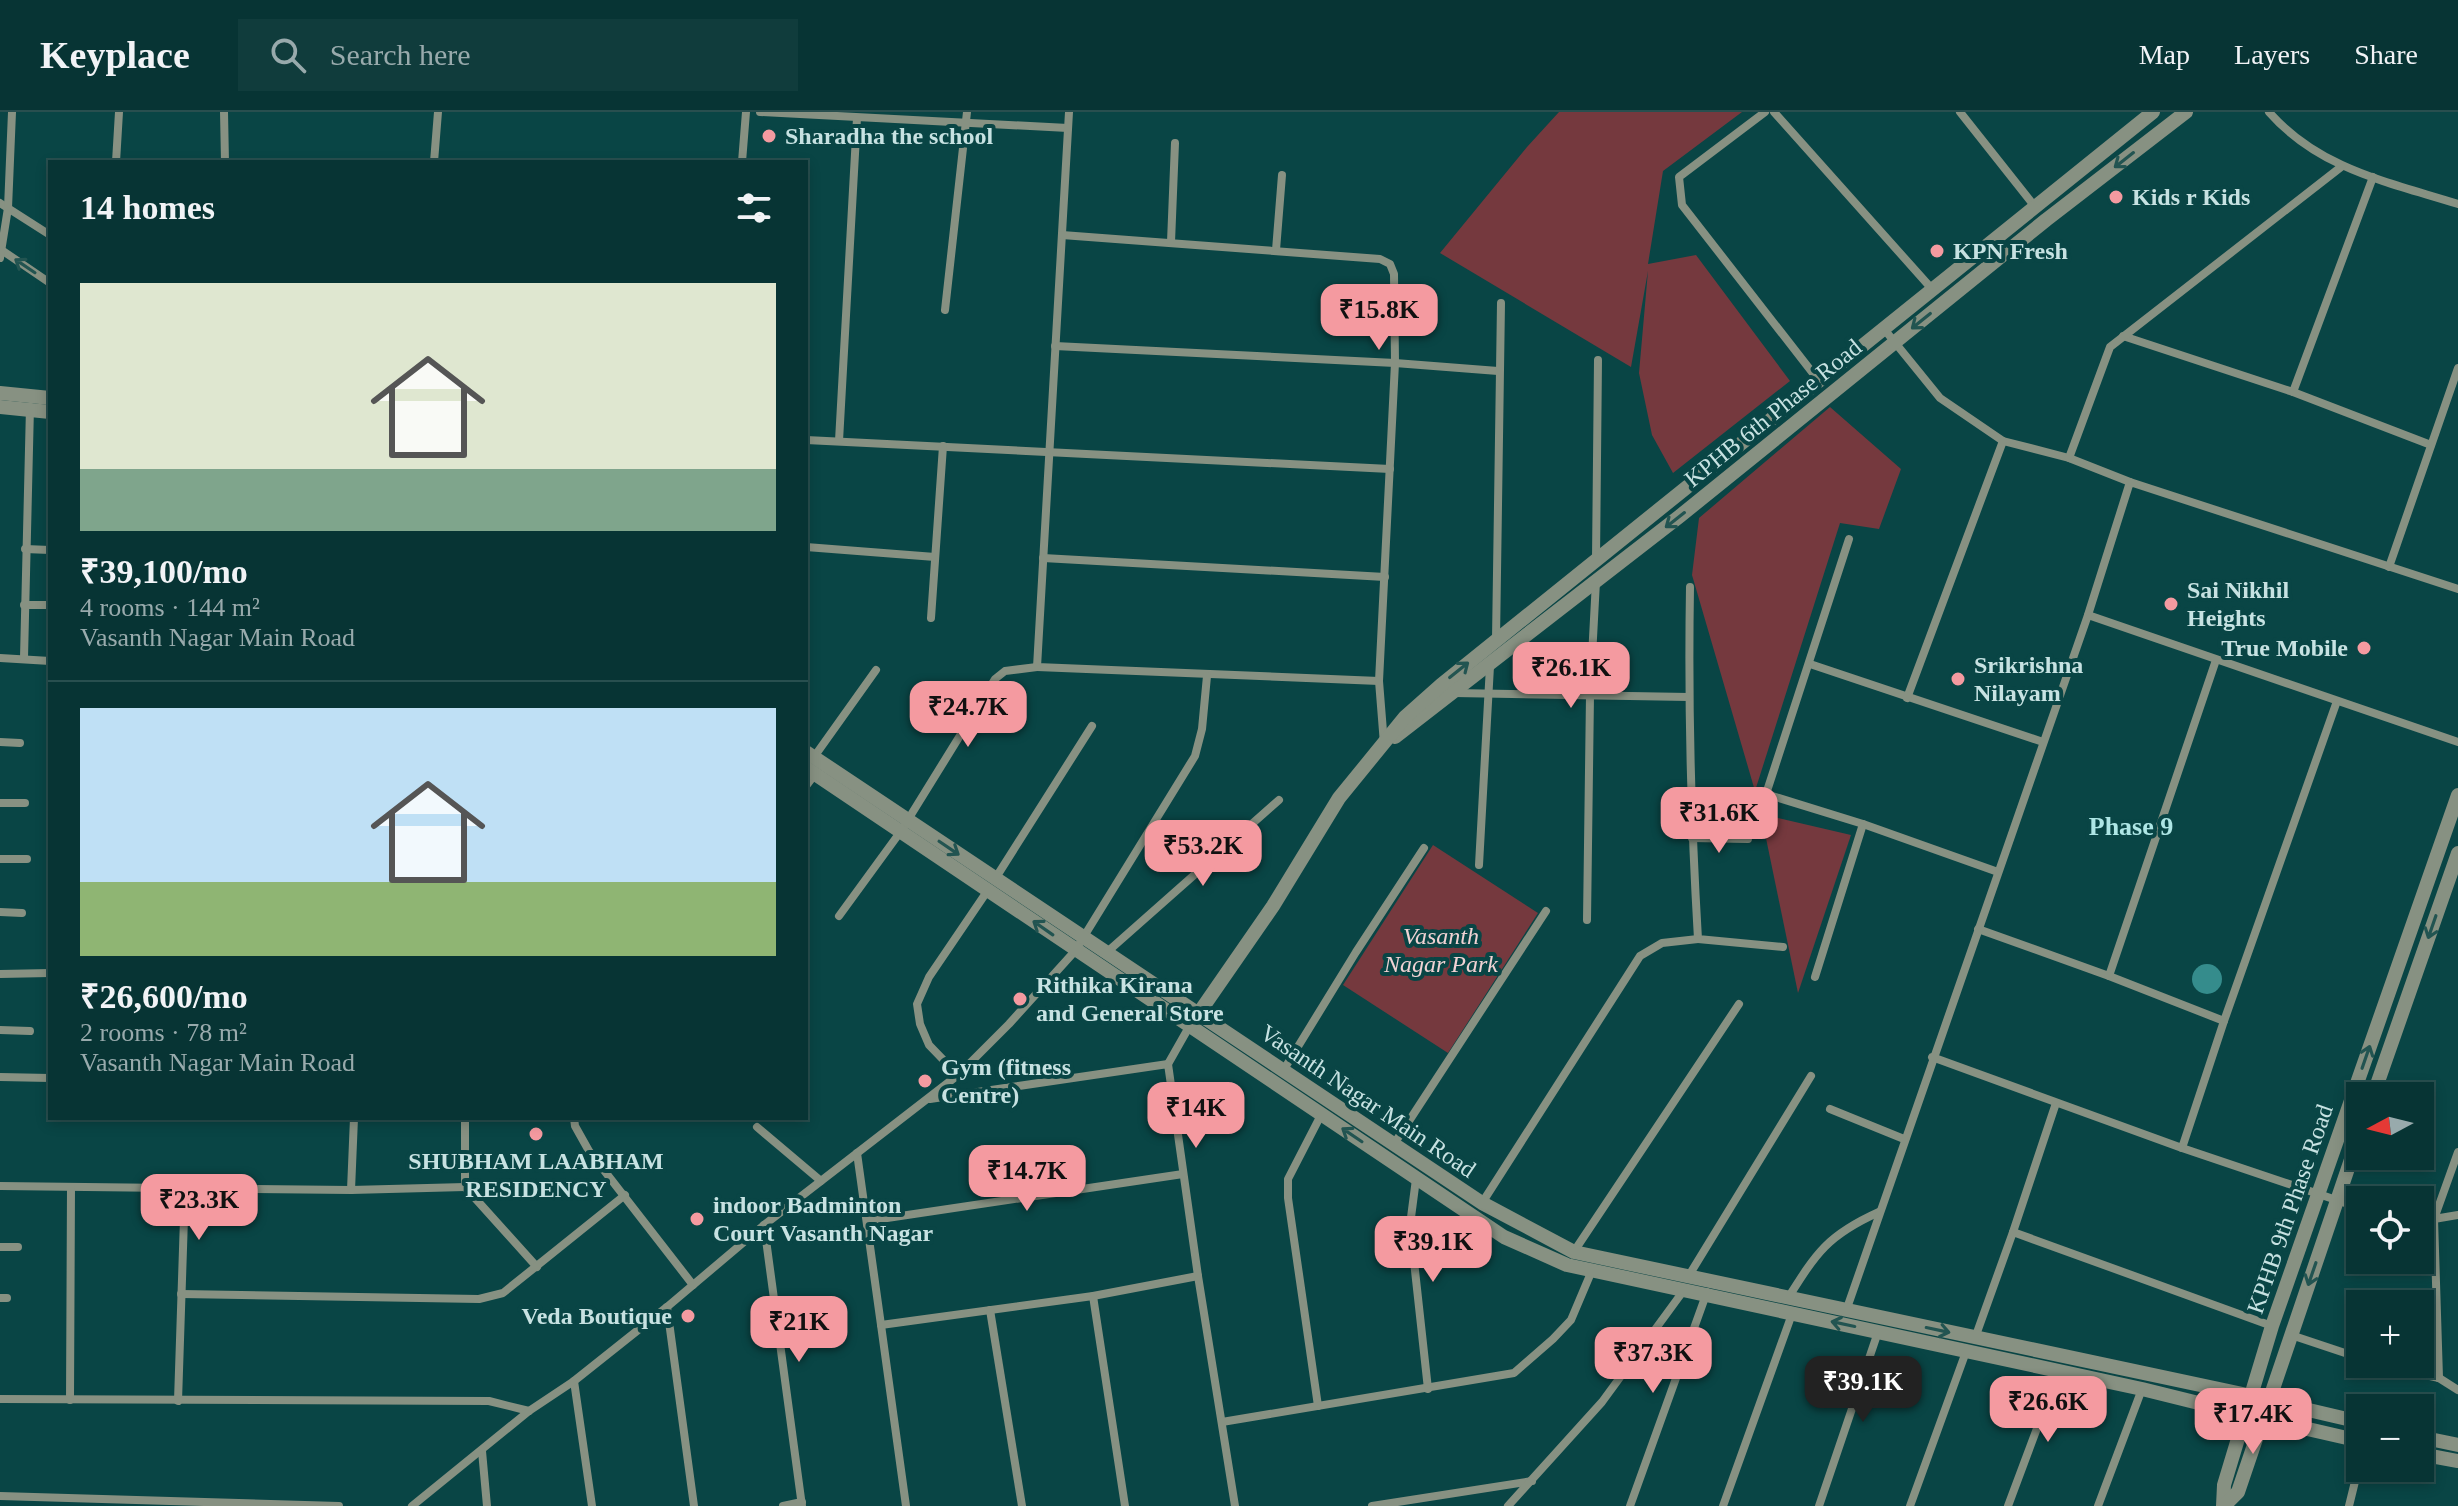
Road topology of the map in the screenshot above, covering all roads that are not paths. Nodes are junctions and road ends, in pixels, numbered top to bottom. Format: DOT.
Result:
graph roads {
  1 [pos="12,112"];
  2 [pos="119,112"];
  3 [pos="224,112"];
  4 [pos="438,112"];
  5 [pos="746,112"];
  6 [pos="760,112"];
  7 [pos="967,112"];
  8 [pos="1069,112"];
  9 [pos="1765,112"];
  10 [pos="1774,112"];
  11 [pos="1960,112"];
  12 [pos="2153,112"];
  13 [pos="2186,112"];
  14 [pos="2269,112"];
  15 [pos="857,118"];
  16 [pos="967,125"];
  17 [pos="1068,128"];
  18 [pos="1175,143"];
  19 [pos="116,160"];
  20 [pos="225,160"];
  21 [pos="434,160"];
  22 [pos="742,160"];
  23 [pos="2341,167"];
  24 [pos="1282,175"];
  25 [pos="2373,177"];
  26 [pos="2458,204"];
  27 [pos="4,206"];
  28 [pos="2035,207"];
  29 [pos="2046,220"];
  30 [pos="48,234"];
  31 [pos="1062,235"];
  32 [pos="1171,242"];
  33 [pos="0,249"];
  34 [pos="1276,250"];
  35 [pos="0,258"];
  36 [pos="48,282"];
  37 [pos="1932,289"];
  38 [pos="1501,303"];
  39 [pos="945,310"];
  40 [pos="1884,329"];
  41 [pos="2123,336"];
  42 [pos="1895,342"];
  43 [pos="1055,346"];
  44 [pos="1598,360"];
  45 [pos="1395,363"];
  46 [pos="2458,368"];
  47 [pos="1498,371"];
  48 [pos="1819,381"];
  49 [pos="2293,392"];
  50 [pos="0,393"];
  51 [pos="48,398"];
  52 [pos="30,403"];
  53 [pos="0,407"];
  54 [pos="48,411"];
  55 [pos="808,440"];
  56 [pos="839,441"];
  57 [pos="2003,441"];
  58 [pos="2431,445"];
  59 [pos="943,446"];
  60 [pos="1049,452"];
  61 [pos="2069,458"];
  62 [pos="1390,469"];
  63 [pos="2130,482"];
  64 [pos="1849,539"];
  65 [pos="808,547"];
  66 [pos="25,549"];
  67 [pos="48,550"];
  68 [pos="935,557"];
  69 [pos="1043,558"];
  70 [pos="1596,559"];
  71 [pos="2389,567"];
  72 [pos="1385,577"];
  73 [pos="1596,583"];
  74 [pos="1690,587"];
  75 [pos="2458,589"];
  76 [pos="24,605"];
  77 [pos="48,605"];
  78 [pos="2088,615"];
  79 [pos="931,618"];
  80 [pos="1496,641"];
  81 [pos="0,658"];
  82 [pos="24,658"];
  83 [pos="2216,660"];
  84 [pos="48,661"];
  85 [pos="1490,664"];
  86 [pos="1810,664"];
  87 [pos="1037,667"];
  88 [pos="876,670"];
  89 [pos="1207,676"];
  90 [pos="1379,681"];
  91 [pos="1453,693"];
  92 [pos="1487,693"];
  93 [pos="1590,695"];
  94 [pos="1689,697"];
  95 [pos="1907,698"];
  96 [pos="2337,701"];
  97 [pos="1092,726"];
  98 [pos="0,742"];
  99 [pos="2043,742"];
  100 [pos="2458,742"];
  101 [pos="20,743"];
  102 [pos="1384,745"];
  103 [pos="809,767"];
  104 [pos="2458,795"];
  105 [pos="1279,800"];
  106 [pos="0,803"];
  107 [pos="25,803"];
  108 [pos="1863,824"];
  109 [pos="904,826"];
  110 [pos="1692,838"];
  111 [pos="1748,839"];
  112 [pos="1424,848"];
  113 [pos="2458,853"];
  114 [pos="0,859"];
  115 [pos="27,859"];
  116 [pos="1479,865"];
  117 [pos="1998,872"];
  118 [pos="991,884"];
  119 [pos="1546,911"];
  120 [pos="0,912"];
  121 [pos="22,913"];
  122 [pos="839,916"];
  123 [pos="1587,920"];
  124 [pos="1978,929"];
  125 [pos="1085,937"];
  126 [pos="1698,939"];
  127 [pos="1783,947"];
  128 [pos="1075,951"];
  129 [pos="1107,952"];
  130 [pos="1094,964"];
  131 [pos="48,973"];
  132 [pos="0,974"];
  133 [pos="2109,976"];
  134 [pos="1815,977"];
  135 [pos="1739,1004"];
  136 [pos="1193,1021"];
  137 [pos="2224,1021"];
  138 [pos="0,1030"];
  139 [pos="30,1031"];
  140 [pos="1932,1057"];
  141 [pos="1168,1064"];
  142 [pos="958,1075"];
  143 [pos="1280,1076"];
  144 [pos="1811,1076"];
  145 [pos="0,1077"];
  146 [pos="48,1078"];
  147 [pos="2378,1082"];
  148 [pos="927,1100"];
  149 [pos="2056,1103"];
  150 [pos="1830,1109"];
  151 [pos="1321,1115"];
  152 [pos="354,1120"];
  153 [pos="465,1120"];
  154 [pos="574,1120"];
  155 [pos="757,1127"];
  156 [pos="1904,1139"];
  157 [pos="1394,1144"];
  158 [pos="2182,1148"];
  159 [pos="2458,1152"];
  160 [pos="857,1153"];
  161 [pos="2347,1170"];
  162 [pos="1183,1174"];
  163 [pos="1416,1179"];
  164 [pos="821,1181"];
  165 [pos="0,1186"];
  166 [pos="71,1187"];
  167 [pos="465,1187"];
  168 [pos="185,1188"];
  169 [pos="351,1190"];
  170 [pos="2319,1193"];
  171 [pos="625,1195"];
  172 [pos="2336,1200"];
  173 [pos="1482,1203"];
  174 [pos="2346,1203"];
  175 [pos="1879,1212"];
  176 [pos="2458,1215"];
  177 [pos="2434,1219"];
  178 [pos="867,1221"];
  179 [pos="764,1225"];
  180 [pos="2013,1232"];
  181 [pos="0,1247"];
  182 [pos="18,1247"];
  183 [pos="1571,1258"];
  184 [pos="1594,1263"];
  185 [pos="537,1267"];
  186 [pos="1198,1276"];
  187 [pos="1686,1283"];
  188 [pos="693,1285"];
  189 [pos="1709,1288"];
  190 [pos="181,1294"];
  191 [pos="1093,1296"];
  192 [pos="1788,1299"];
  193 [pos="667,1307"];
  194 [pos="990,1310"];
  195 [pos="1845,1311"];
  196 [pos="1792,1314"];
  197 [pos="881,1325"];
  198 [pos="2272,1326"];
  199 [pos="1878,1332"];
  200 [pos="2291,1335"];
  201 [pos="1975,1338"];
  202 [pos="1965,1351"];
  203 [pos="2346,1353"];
  204 [pos="2058,1372"];
  205 [pos="2434,1377"];
  206 [pos="2439,1378"];
  207 [pos="574,1381"];
  208 [pos="1428,1389"];
  209 [pos="2142,1389"];
  210 [pos="2458,1390"];
  211 [pos="2252,1396"];
  212 [pos="0,1399"];
  213 [pos="70,1400"];
  214 [pos="178,1401"];
  215 [pos="2270,1401"];
  216 [pos="1318,1406"];
  217 [pos="529,1411"];
  218 [pos="2247,1415"];
  219 [pos="2264,1419"];
  220 [pos="2346,1419"];
  221 [pos="1222,1422"];
  222 [pos="2346,1438"];
  223 [pos="2434,1440"];
  224 [pos="2458,1445"];
  225 [pos="482,1451"];
  226 [pos="2434,1457"];
  227 [pos="2458,1461"];
  228 [pos="2230,1467"];
  229 [pos="2245,1472"];
  230 [pos="1532,1481"];
  231 [pos="2355,1482"];
  232 [pos="0,1496"];
  233 [pos="1435,1501"];
  234 [pos="802,1504"];
  235 [pos="247,1505"];
  236 [pos="339,1506"];
  237 [pos="412,1506"];
  238 [pos="487,1506"];
  239 [pos="592,1506"];
  240 [pos="694,1506"];
  241 [pos="783,1506"];
  242 [pos="906,1506"];
  243 [pos="1022,1506"];
  244 [pos="1125,1506"];
  245 [pos="1235,1506"];
  246 [pos="1372,1506"];
  247 [pos="1508,1506"];
  248 [pos="1630,1506"];
  249 [pos="1723,1506"];
  250 [pos="1819,1506"];
  251 [pos="1910,1506"];
  252 [pos="2008,1506"];
  253 [pos="2098,1506"];
  254 [pos="2223,1506"];
  255 [pos="2349,1506"];
  1 -- 27 [label="street"];
  2 -- 19 [label="street"];
  3 -- 20 [label="street"];
  4 -- 21 [label="street"];
  5 -- 22 [label="street"];
  6 -- 15 [label="street"];
  7 -- 16 [label="street"];
  8 -- 17 [label="street"];
  9 -- 48 [label="street"];
  10 -- 37 [label="street"];
  11 -- 28 [label="street"];
  12 -- 28 [label="street, KPHB 6th Phase Road"];
  13 -- 29 [label="street, KPHB 6th Phase Road, one-way"];
  14 -- 23 [label="street"];
  15 -- 16 [label="street"];
  15 -- 56 [label="street"];
  16 -- 17 [label="street"];
  16 -- 39 [label="street"];
  17 -- 31 [label="street"];
  18 -- 32 [label="street"];
  23 -- 25 [label="street"];
  23 -- 41 [label="street"];
  24 -- 34 [label="street"];
  25 -- 26 [label="street"];
  25 -- 49 [label="street"];
  27 -- 30 [label="street"];
  27 -- 33 [label="street"];
  28 -- 29 [label="street"];
  28 -- 37 [label="street, KPHB 6th Phase Road"];
  29 -- 42 [label="street, KPHB 6th Phase Road, one-way"];
  31 -- 32 [label="street"];
  31 -- 43 [label="street"];
  32 -- 34 [label="street"];
  33 -- 35 [label="street"];
  36 -- 33 [label="street, one-way"];
  34 -- 45 [label="street"];
  37 -- 40 [label="street, KPHB 6th Phase Road"];
  38 -- 47 [label="street"];
  40 -- 42 [label="street"];
  40 -- 48 [label="street, KPHB 6th Phase Road"];
  41 -- 49 [label="street"];
  41 -- 61 [label="street"];
  42 -- 57 [label="street"];
  42 -- 73 [label="street, KPHB 6th Phase Road, one-way"];
  43 -- 45 [label="street"];
  43 -- 60 [label="street"];
  44 -- 70 [label="street"];
  45 -- 47 [label="street"];
  45 -- 62 [label="street"];
  46 -- 58 [label="street"];
  47 -- 80 [label="street"];
  48 -- 70 [label="street, KPHB 6th Phase Road"];
  49 -- 58 [label="street"];
  50 -- 52 [label="street"];
  51 -- 52 [label="street"];
  52 -- 53 [label="street"];
  52 -- 54 [label="street"];
  52 -- 66 [label="street"];
  55 -- 56 [label="street"];
  56 -- 59 [label="street"];
  57 -- 61 [label="street"];
  57 -- 95 [label="street"];
  58 -- 71 [label="street"];
  59 -- 60 [label="street"];
  59 -- 68 [label="street"];
  60 -- 62 [label="street"];
  60 -- 69 [label="street"];
  61 -- 63 [label="street"];
  62 -- 72 [label="street"];
  63 -- 71 [label="street"];
  63 -- 78 [label="street"];
  64 -- 86 [label="street"];
  65 -- 68 [label="street"];
  66 -- 67 [label="street"];
  66 -- 76 [label="street"];
  68 -- 79 [label="street"];
  69 -- 72 [label="street"];
  69 -- 87 [label="street"];
  70 -- 73 [label="street"];
  70 -- 80 [label="street, KPHB 6th Phase Road"];
  71 -- 75 [label="street"];
  72 -- 90 [label="street"];
  73 -- 85 [label="street, KPHB 6th Phase Road"];
  73 -- 93 [label="street"];
  74 -- 94 [label="street"];
  76 -- 77 [label="street"];
  76 -- 82 [label="street"];
  78 -- 83 [label="street"];
  78 -- 99 [label="street"];
  102 -- 80 [label="street, KPHB 6th Phase Road, one-way"];
  81 -- 82 [label="street"];
  82 -- 84 [label="street"];
  83 -- 96 [label="street"];
  83 -- 133 [label="street"];
  85 -- 91 [label="street, KPHB 6th Phase Road"];
  85 -- 92 [label="street"];
  86 -- 95 [label="street"];
  86 -- 108 [label="street"];
  87 -- 89 [label="street"];
  87 -- 109 [label="street"];
  88 -- 103 [label="street"];
  89 -- 90 [label="street"];
  89 -- 125 [label="street"];
  90 -- 102 [label="street"];
  91 -- 92 [label="street"];
  91 -- 102 [label="street, KPHB 6th Phase Road"];
  92 -- 93 [label="street"];
  92 -- 116 [label="street"];
  93 -- 94 [label="street"];
  93 -- 123 [label="street"];
  94 -- 110 [label="street"];
  95 -- 99 [label="street"];
  96 -- 100 [label="street"];
  96 -- 137 [label="street"];
  97 -- 118 [label="street"];
  98 -- 101 [label="street"];
  99 -- 117 [label="street"];
  102 -- 136 [label="street, KPHB 6th Phase Road"];
  103 -- 109 [label="street, Vasanth Nagar Main Road"];
  170 -- 104 [label="street, KPHB 9th Phase Road, one-way"];
  105 -- 129 [label="street"];
  106 -- 107 [label="street"];
  108 -- 117 [label="street"];
  108 -- 134 [label="street"];
  109 -- 118 [label="street, Vasanth Nagar Main Road"];
  109 -- 122 [label="street"];
  110 -- 111 [label="street"];
  110 -- 126 [label="street"];
  112 -- 143 [label="street"];
  113 -- 147 [label="street, one-way"];
  114 -- 115 [label="street"];
  117 -- 124 [label="street"];
  118 -- 125 [label="street, Vasanth Nagar Main Road"];
  128 -- 118 [label="street, Vasanth Nagar Main Road, one-way"];
  118 -- 142 [label="street"];
  119 -- 157 [label="street"];
  120 -- 121 [label="street"];
  124 -- 133 [label="street"];
  124 -- 140 [label="street"];
  125 -- 128 [label="street"];
  125 -- 129 [label="street, Vasanth Nagar Main Road"];
  126 -- 127 [label="street"];
  126 -- 173 [label="street"];
  128 -- 130 [label="street, Vasanth Nagar Main Road"];
  128 -- 142 [label="street"];
  129 -- 130 [label="street"];
  129 -- 136 [label="street, Vasanth Nagar Main Road"];
  130 -- 136 [label="street, Vasanth Nagar Main Road"];
  131 -- 132 [label="street"];
  133 -- 137 [label="street"];
  135 -- 183 [label="street"];
  136 -- 141 [label="street"];
  136 -- 143 [label="street, Vasanth Nagar Main Road"];
  137 -- 158 [label="street"];
  138 -- 139 [label="street"];
  140 -- 149 [label="street"];
  140 -- 156 [label="street"];
  141 -- 148 [label="street"];
  141 -- 162 [label="street"];
  142 -- 148 [label="street"];
  143 -- 151 [label="street, Vasanth Nagar Main Road"];
  143 -- 157 [label="street, Vasanth Nagar Main Road"];
  144 -- 187 [label="street"];
  145 -- 146 [label="street"];
  148 -- 160 [label="street"];
  149 -- 158 [label="street"];
  149 -- 180 [label="street"];
  150 -- 156 [label="street"];
  163 -- 151 [label="street, Vasanth Nagar Main Road, one-way"];
  151 -- 216 [label="street"];
  152 -- 169 [label="street"];
  153 -- 167 [label="street"];
  154 -- 171 [label="street"];
  155 -- 164 [label="street"];
  156 -- 175 [label="street"];
  157 -- 173 [label="street, Vasanth Nagar Main Road"];
  158 -- 170 [label="street"];
  159 -- 177 [label="street"];
  160 -- 164 [label="street"];
  160 -- 178 [label="street"];
  161 -- 172 [label="street, KPHB 9th Phase Road"];
  162 -- 178 [label="street"];
  162 -- 186 [label="street"];
  163 -- 183 [label="street, Vasanth Nagar Main Road"];
  163 -- 208 [label="street"];
  164 -- 179 [label="street"];
  165 -- 166 [label="street"];
  166 -- 168 [label="street"];
  166 -- 213 [label="street"];
  167 -- 169 [label="street"];
  167 -- 185 [label="street"];
  168 -- 169 [label="street"];
  168 -- 190 [label="street"];
  170 -- 172 [label="street"];
  170 -- 198 [label="street, KPHB 9th Phase Road"];
  171 -- 185 [label="street"];
  171 -- 188 [label="street"];
  172 -- 174 [label="street"];
  172 -- 200 [label="street, KPHB 9th Phase Road, one-way"];
  173 -- 183 [label="street, Vasanth Nagar Main Road"];
  175 -- 192 [label="street"];
  175 -- 195 [label="street"];
  176 -- 177 [label="street"];
  177 -- 206 [label="street"];
  178 -- 197 [label="street"];
  179 -- 188 [label="street"];
  179 -- 234 [label="street"];
  180 -- 198 [label="street"];
  180 -- 201 [label="street"];
  181 -- 182 [label="street"];
  183 -- 184 [label="street, Vasanth Nagar Main Road"];
  184 -- 187 [label="street, Vasanth Nagar Main Road"];
  184 -- 208 [label="street"];
  185 -- 190 [label="street"];
  186 -- 191 [label="street"];
  186 -- 221 [label="street"];
  187 -- 189 [label="street, Vasanth Nagar Main Road"];
  187 -- 230 [label="street"];
  188 -- 193 [label="street"];
  189 -- 192 [label="street, Vasanth Nagar Main Road"];
  189 -- 196 [label="street, Vasanth Nagar Main Road"];
  189 -- 248 [label="street"];
  190 -- 214 [label="street"];
  191 -- 194 [label="street"];
  191 -- 244 [label="street"];
  192 -- 195 [label="street, Vasanth Nagar Main Road"];
  193 -- 207 [label="street"];
  193 -- 240 [label="street"];
  194 -- 197 [label="street"];
  194 -- 243 [label="street"];
  195 -- 201 [label="street, Vasanth Nagar Main Road, one-way"];
  199 -- 196 [label="street, Vasanth Nagar Main Road, one-way"];
  196 -- 249 [label="street"];
  197 -- 242 [label="street"];
  198 -- 211 [label="street, KPHB 9th Phase Road"];
  199 -- 202 [label="street, Vasanth Nagar Main Road"];
  199 -- 250 [label="street"];
  200 -- 203 [label="street"];
  200 -- 215 [label="street, KPHB 9th Phase Road"];
  201 -- 202 [label="street"];
  201 -- 211 [label="street, Vasanth Nagar Main Road"];
  202 -- 204 [label="street, Vasanth Nagar Main Road"];
  202 -- 251 [label="street"];
  204 -- 209 [label="street, Vasanth Nagar Main Road"];
  204 -- 252 [label="street"];
  205 -- 206 [label="street"];
  206 -- 210 [label="street"];
  207 -- 217 [label="street"];
  207 -- 239 [label="street"];
  208 -- 216 [label="street"];
  209 -- 218 [label="street, Vasanth Nagar Main Road"];
  209 -- 253 [label="street"];
  211 -- 218 [label="street, KPHB 9th Phase Road"];
  212 -- 213 [label="street"];
  213 -- 214 [label="street"];
  214 -- 217 [label="street"];
  215 -- 219 [label="street, KPHB 9th Phase Road"];
  215 -- 220 [label="street"];
  216 -- 221 [label="street"];
  217 -- 225 [label="street"];
  218 -- 228 [label="street, KPHB 9th Phase Road"];
  219 -- 222 [label="street"];
  219 -- 229 [label="street, KPHB 9th Phase Road"];
  221 -- 245 [label="street"];
  223 -- 224 [label="street"];
  225 -- 237 [label="street"];
  225 -- 238 [label="street"];
  226 -- 227 [label="street"];
  228 -- 229 [label="street"];
  228 -- 254 [label="street, KPHB 9th Phase Road"];
  229 -- 254 [label="street, KPHB 9th Phase Road"];
  230 -- 233 [label="street"];
  230 -- 247 [label="street"];
  231 -- 255 [label="street"];
  232 -- 235 [label="street"];
  233 -- 246 [label="street"];
  234 -- 241 [label="street"];
  235 -- 236 [label="street"];
}
